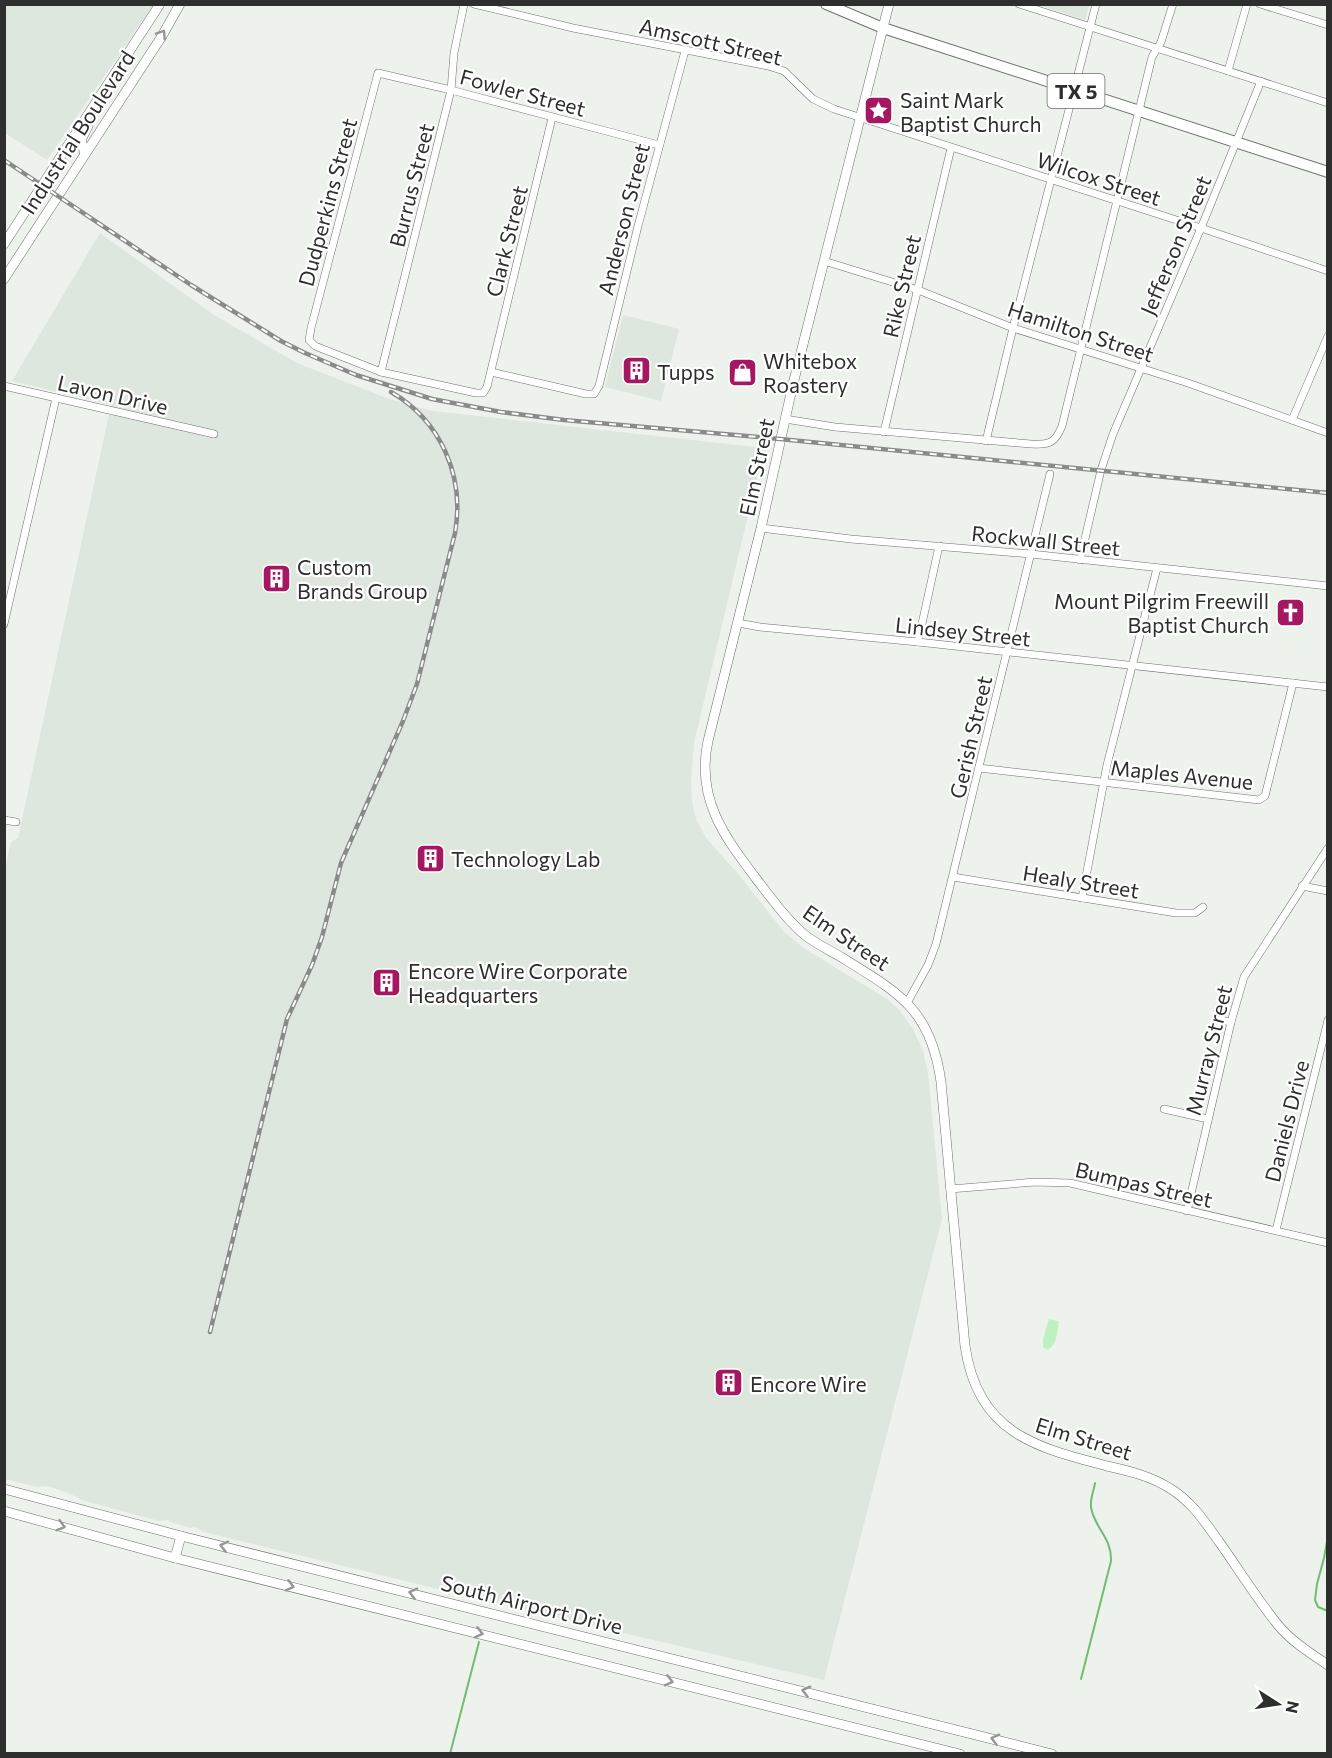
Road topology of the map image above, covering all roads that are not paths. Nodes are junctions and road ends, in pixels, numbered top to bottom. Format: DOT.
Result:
graph roads {
  1 [pos="160,4"];
  2 [pos="180,4"];
  3 [pos="465,4"];
  4 [pos="474,4"];
  5 [pos="826,4"];
  6 [pos="889,4"];
  7 [pos="1019,4"];
  8 [pos="1096,4"];
  9 [pos="1173,4"];
  10 [pos="1247,4"];
  11 [pos="1260,4"];
  12 [pos="1328,25"];
  13 [pos="1090,27"];
  14 [pos="883,28"];
  15 [pos="1156,48"];
  16 [pos="685,51"];
  17 [pos="1228,71"];
  18 [pos="378,72"];
  19 [pos="1261,81"];
  20 [pos="451,90"];
  21 [pos="1073,90"];
  22 [pos="103,91"];
  23 [pos="120,98"];
  24 [pos="1328,103"];
  25 [pos="1138,111"];
  26 [pos="552,118"];
  27 [pos="860,119"];
  28 [pos="1236,142"];
  29 [pos="659,145"];
  30 [pos="951,148"];
  31 [pos="85,154"];
  32 [pos="1328,172"];
  33 [pos="1051,180"];
  34 [pos="1117,201"];
  35 [pos="1201,228"];
  36 [pos="4,244"];
  37 [pos="824,261"];
  38 [pos="1328,271"];
  39 [pos="4,279"];
  40 [pos="918,290"];
  41 [pos="1013,328"];
  42 [pos="1328,336"];
  43 [pos="1325,348"];
  44 [pos="1080,349"];
  45 [pos="1142,368"];
  46 [pos="381,372"];
  47 [pos="491,372"];
  48 [pos="4,386"];
  49 [pos="56,398"];
  50 [pos="785,419"];
  51 [pos="1292,420"];
  52 [pos="884,432"];
  53 [pos="1328,433"];
  54 [pos="214,434"];
  55 [pos="986,441"];
  56 [pos="1050,474"];
  57 [pos="761,528"];
  58 [pos="939,546"];
  59 [pos="1031,554"];
  60 [pos="1080,560"];
  61 [pos="1156,568"];
  62 [pos="1328,586"];
  63 [pos="738,623"];
  64 [pos="4,624"];
  65 [pos="918,642"];
  66 [pos="1007,653"];
  67 [pos="1133,666"];
  68 [pos="1293,683"];
  69 [pos="1328,687"];
  70 [pos="980,768"];
  71 [pos="1105,783"];
  72 [pos="4,820"];
  73 [pos="16,822"];
  74 [pos="1328,848"];
  75 [pos="953,877"];
  76 [pos="1302,886"];
  77 [pos="1328,891"];
  78 [pos="1082,898"];
  79 [pos="1203,908"];
  80 [pos="907,1003"];
  81 [pos="1220,1020"];
  82 [pos="1328,1020"];
  83 [pos="1231,1022"];
  84 [pos="1164,1109"];
  85 [pos="1208,1119"];
  86 [pos="950,1189"];
  87 [pos="1187,1211"];
  88 [pos="1276,1230"];
  89 [pos="1328,1243"];
  90 [pos="4,1489"];
  91 [pos="4,1511"];
  92 [pos="181,1536"];
  93 [pos="175,1558"];
  94 [pos="1328,1665"];
  95 [pos="960,1754"];
  96 [pos="1052,1754"];
  1 -- 22 [label="main road, Industrial Boulevard"];
  23 -- 2 [label="main road, Industrial Boulevard, one-way"];
  3 -- 20 [label="street, Burrus Street"];
  4 -- 16 [label="street, Amscott Street"];
  5 -- 14 [label="main road, TX 5"];
  6 -- 14 [label="main road, Elm Street"];
  7 -- 13 [label="street"];
  8 -- 13 [label="street"];
  9 -- 15 [label="street"];
  10 -- 17 [label="street"];
  11 -- 12 [label="street"];
  13 -- 15 [label="street"];
  13 -- 21 [label="street"];
  14 -- 21 [label="main road, TX 5"];
  14 -- 27 [label="main road, Elm Street"];
  15 -- 17 [label="street"];
  15 -- 25 [label="street"];
  16 -- 27 [label="street, Amscott Street"];
  16 -- 29 [label="street, Anderson Street"];
  17 -- 19 [label="street"];
  18 -- 20 [label="street, Fowler Street"];
  18 -- 46 [label="street, Dudperkins Street"];
  19 -- 24 [label="street"];
  19 -- 28 [label="street, Jefferson Street"];
  20 -- 26 [label="street, Fowler Street"];
  20 -- 46 [label="street, Burrus Street"];
  21 -- 25 [label="main road, TX 5"];
  21 -- 33 [label="street"];
  22 -- 23 [label="main road"];
  22 -- 31 [label="main road"];
  22 -- 36 [label="main road, Industrial Boulevard"];
  23 -- 31 [label="main road, Industrial Boulevard"];
  25 -- 28 [label="main road, TX 5"];
  25 -- 34 [label="street"];
  26 -- 29 [label="street, Fowler Street"];
  26 -- 47 [label="street, Clark Street"];
  27 -- 30 [label="street, Wilcox Street"];
  27 -- 37 [label="main road, Elm Street"];
  28 -- 32 [label="main road, TX 5"];
  28 -- 35 [label="street, Jefferson Street"];
  29 -- 47 [label="street, Anderson Street"];
  30 -- 33 [label="street, Wilcox Street"];
  30 -- 40 [label="street, Rike Street"];
  31 -- 39 [label="main road, Industrial Boulevard"];
  33 -- 34 [label="street, Wilcox Street"];
  33 -- 41 [label="street"];
  34 -- 35 [label="street, Wilcox Street"];
  34 -- 44 [label="street"];
  35 -- 38 [label="street, Wilcox Street"];
  35 -- 45 [label="street, Jefferson Street"];
  37 -- 40 [label="street, Hamilton Street"];
  37 -- 50 [label="main road, Elm Street"];
  40 -- 41 [label="street, Hamilton Street"];
  40 -- 52 [label="street, Rike Street"];
  41 -- 44 [label="street, Hamilton Street"];
  41 -- 55 [label="street"];
  42 -- 43 [label="street"];
  43 -- 51 [label="street"];
  44 -- 45 [label="street, Hamilton Street"];
  44 -- 55 [label="street"];
  45 -- 51 [label="street, Hamilton Street"];
  45 -- 60 [label="street, Jefferson Street"];
  46 -- 47 [label="street"];
  48 -- 49 [label="street, Lavon Drive"];
  49 -- 54 [label="street, Lavon Drive"];
  49 -- 64 [label="street"];
  50 -- 52 [label="street"];
  50 -- 57 [label="main road, Elm Street"];
  51 -- 53 [label="street, Hamilton Street"];
  52 -- 55 [label="street"];
  56 -- 59 [label="street, Gerish Street"];
  57 -- 58 [label="street, Rockwall Street"];
  57 -- 63 [label="main road, Elm Street"];
  58 -- 59 [label="street, Rockwall Street"];
  58 -- 65 [label="street"];
  59 -- 60 [label="street, Rockwall Street"];
  59 -- 66 [label="street, Gerish Street"];
  60 -- 61 [label="street, Rockwall Street"];
  61 -- 62 [label="street, Rockwall Street"];
  61 -- 67 [label="street"];
  63 -- 65 [label="street, Lindsey Street"];
  63 -- 80 [label="main road, Elm Street"];
  65 -- 66 [label="street, Lindsey Street"];
  66 -- 67 [label="street, Lindsey Street"];
  66 -- 70 [label="street, Gerish Street"];
  67 -- 68 [label="street, Lindsey Street"];
  67 -- 71 [label="street"];
  68 -- 69 [label="street, Lindsey Street"];
  68 -- 71 [label="street, Maples Avenue"];
  70 -- 71 [label="street, Maples Avenue"];
  70 -- 75 [label="street, Gerish Street"];
  71 -- 78 [label="street"];
  72 -- 73 [label="street"];
  74 -- 76 [label="street, Murray Street"];
  75 -- 78 [label="street, Healy Street"];
  75 -- 80 [label="street, Gerish Street"];
  76 -- 77 [label="street"];
  76 -- 83 [label="street, Murray Street"];
  78 -- 79 [label="street, Healy Street"];
  80 -- 86 [label="main road, Elm Street"];
  81 -- 83 [label="street"];
  82 -- 88 [label="street, Daniels Drive"];
  83 -- 85 [label="street, Murray Street"];
  84 -- 85 [label="street"];
  85 -- 87 [label="street, Murray Street"];
  86 -- 87 [label="street, Bumpas Street"];
  86 -- 94 [label="main road, Elm Street"];
  87 -- 88 [label="street, Bumpas Street"];
  88 -- 89 [label="street, Bumpas Street"];
  90 -- 92 [label="main road, South Airport Drive"];
  91 -- 93 [label="main road, South Airport Drive, one-way"];
  92 -- 93 [label="main road"];
  96 -- 92 [label="main road, South Airport Drive, one-way"];
  93 -- 95 [label="main road, South Airport Drive, one-way"];
}
